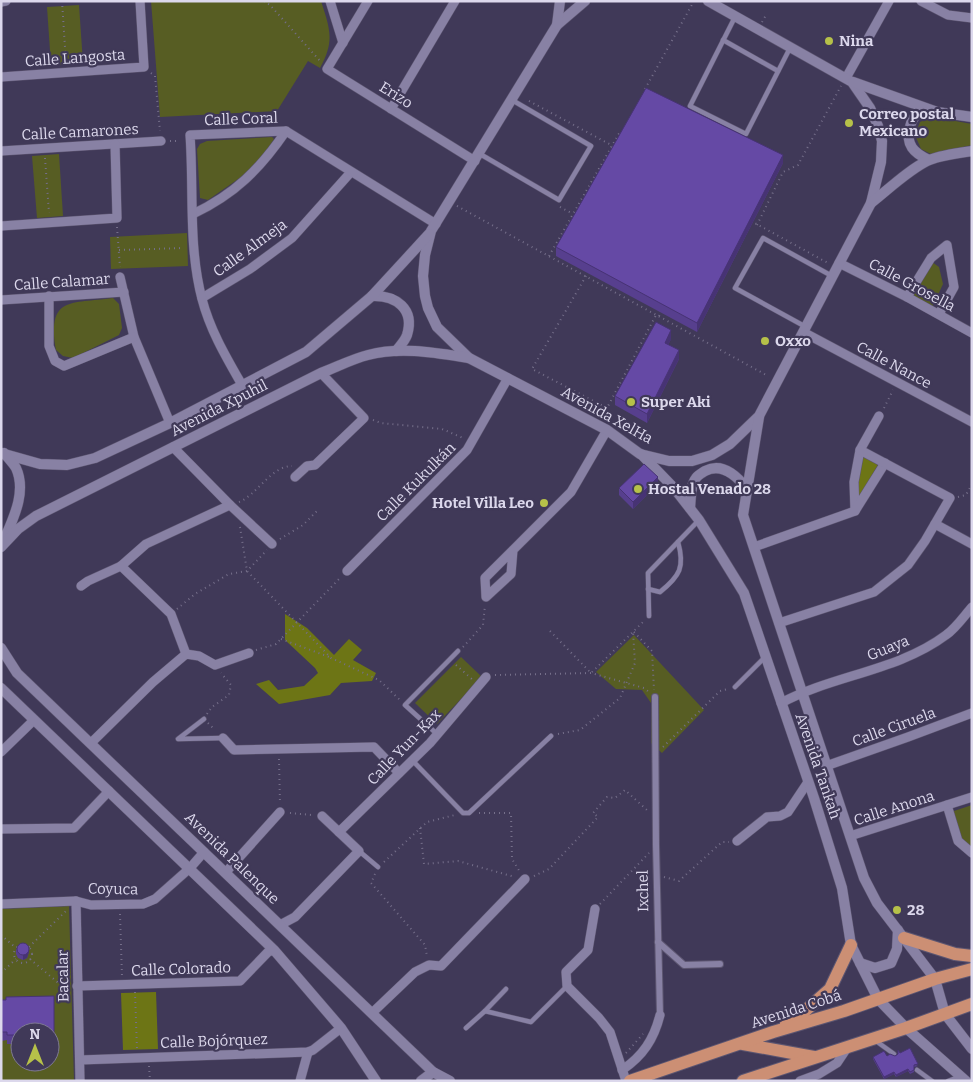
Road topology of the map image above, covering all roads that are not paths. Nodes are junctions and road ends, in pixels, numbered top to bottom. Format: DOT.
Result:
graph roads {
  1 [pos="6,1"];
  2 [pos="140,1"];
  3 [pos="330,1"];
  4 [pos="368,1"];
  5 [pos="455,1"];
  6 [pos="560,1"];
  7 [pos="585,1"];
  8 [pos="708,1"];
  9 [pos="889,1"];
  10 [pos="921,1"];
  11 [pos="1,2"];
  12 [pos="723,5"];
  13 [pos="736,17"];
  14 [pos="972,18"];
  15 [pos="557,25"];
  16 [pos="724,40"];
  17 [pos="343,44"];
  18 [pos="790,47"];
  19 [pos="778,71"];
  20 [pos="1,77"];
  21 [pos="849,80"];
  22 [pos="514,96"];
  23 [pos="391,109"];
  24 [pos="937,112"];
  25 [pos="972,117"];
  26 [pos="286,131"];
  27 [pos="160,142"];
  28 [pos="115,144"];
  29 [pos="1,151"];
  30 [pos="972,152"];
  31 [pos="477,157"];
  32 [pos="929,160"];
  33 [pos="352,172"];
  34 [pos="872,203"];
  35 [pos="193,214"];
  36 [pos="1,226"];
  37 [pos="433,228"];
  38 [pos="836,269"];
  39 [pos="120,277"];
  40 [pos="124,292"];
  41 [pos="49,296"];
  42 [pos="372,296"];
  43 [pos="907,297"];
  44 [pos="202,298"];
  45 [pos="1,300"];
  46 [pos="939,314"];
  47 [pos="804,330"];
  48 [pos="972,332"];
  49 [pos="134,337"];
  50 [pos="396,351"];
  51 [pos="470,358"];
  52 [pos="321,373"];
  53 [pos="508,378"];
  54 [pos="242,385"];
  55 [pos="759,416"];
  56 [pos="879,416"];
  57 [pos="972,422"];
  58 [pos="170,423"];
  59 [pos="606,430"];
  60 [pos="173,447"];
  61 [pos="860,450"];
  62 [pos="2,452"];
  63 [pos="640,454"];
  64 [pos="885,463"];
  65 [pos="296,477"];
  66 [pos="747,490"];
  67 [pos="230,505"];
  68 [pos="690,508"];
  69 [pos="855,511"];
  70 [pos="699,520"];
  71 [pos="936,524"];
  72 [pos="678,542"];
  73 [pos="272,544"];
  74 [pos="972,544"];
  75 [pos="1,547"];
  76 [pos="754,547"];
  77 [pos="513,550"];
  78 [pos="121,566"];
  79 [pos="347,571"];
  80 [pos="82,586"];
  81 [pos="648,589"];
  82 [pos="972,607"];
  83 [pos="649,616"];
  84 [pos="779,623"];
  85 [pos="1,648"];
  86 [pos="458,651"];
  87 [pos="249,653"];
  88 [pos="186,654"];
  89 [pos="765,657"];
  90 [pos="486,677"];
  91 [pos="735,687"];
  92 [pos="1,688"];
  93 [pos="802,692"];
  94 [pos="655,698"];
  95 [pos="781,703"];
  96 [pos="972,712"];
  97 [pos="204,718"];
  98 [pos="34,720"];
  99 [pos="437,734"];
  100 [pos="551,736"];
  101 [pos="223,738"];
  102 [pos="90,743"];
  103 [pos="1,752"];
  104 [pos="412,760"];
  105 [pos="826,766"];
  106 [pos="399,773"];
  107 [pos="808,782"];
  108 [pos="109,791"];
  109 [pos="972,797"];
  110 [pos="947,805"];
  111 [pos="280,812"];
  112 [pos="322,816"];
  113 [pos="1,829"];
  114 [pos="339,832"];
  115 [pos="850,836"];
  116 [pos="737,841"];
  117 [pos="359,851"];
  118 [pos="204,852"];
  119 [pos="972,853"];
  120 [pos="378,867"];
  121 [pos="190,868"];
  122 [pos="226,872"];
  123 [pos="525,880"];
  124 [pos="76,901"];
  125 [pos="1,904"];
  126 [pos="595,909"];
  127 [pos="280,925"];
  128 [pos="901,934"];
  129 [pos="658,942"];
  130 [pos="851,945"];
  131 [pos="274,950"];
  132 [pos="972,956"];
  133 [pos="860,963"];
  134 [pos="720,964"];
  135 [pos="972,969"];
  136 [pos="935,979"];
  137 [pos="77,986"];
  138 [pos="567,986"];
  139 [pos="506,989"];
  140 [pos="878,999"];
  141 [pos="972,1004"];
  142 [pos="485,1011"];
  143 [pos="372,1014"];
  144 [pos="945,1014"];
  145 [pos="660,1015"];
  146 [pos="341,1028"];
  147 [pos="466,1028"];
  148 [pos="906,1028"];
  149 [pos="773,1032"];
  150 [pos="873,1039"];
  151 [pos="740,1044"];
  152 [pos="846,1048"];
  153 [pos="972,1049"];
  154 [pos="308,1052"];
  155 [pos="894,1054"];
  156 [pos="816,1058"];
  157 [pos="80,1060"];
  158 [pos="622,1070"];
  159 [pos="917,1070"];
  160 [pos="433,1072"];
  161 [pos="820,1078"];
  162 [pos="964,1078"];
  163 [pos="80,1081"];
  164 [pos="300,1081"];
  165 [pos="376,1081"];
  166 [pos="421,1081"];
  167 [pos="450,1081"];
  168 [pos="626,1081"];
  169 [pos="630,1081"];
  170 [pos="743,1081"];
  171 [pos="800,1081"];
  172 [pos="932,1081"];
  173 [pos="948,1081"];
  1 -- 11 [label="street"];
  2 -- 20 [label="street, Calle Langosta"];
  3 -- 17 [label="street"];
  4 -- 17 [label="street"];
  5 -- 23 [label="street"];
  6 -- 15 [label="street"];
  7 -- 15 [label="street, Avenida XelHa"];
  8 -- 12 [label="street, Avenida XelHa"];
  9 -- 21 [label="street"];
  10 -- 14 [label="street"];
  12 -- 13 [label="street, Avenida XelHa"];
  13 -- 16 [label="lane"];
  13 -- 18 [label="street, Avenida XelHa"];
  15 -- 22 [label="street, Avenida XelHa"];
  16 -- 19 [label="lane"];
  16 -- 19 [label="lane"];
  17 -- 23 [label="street, Erizo"];
  18 -- 19 [label="lane"];
  18 -- 21 [label="street, Avenida XelHa"];
  21 -- 24 [label="street"];
  21 -- 34 [label="street, Avenida XelHa"];
  22 -- 31 [label="street, Avenida XelHa"];
  22 -- 31 [label="lane"];
  23 -- 31 [label="street, Erizo"];
  24 -- 25 [label="street"];
  24 -- 32 [label="street"];
  26 -- 33 [label="street, Calle Coral"];
  26 -- 35 [label="street"];
  26 -- 35 [label="street, Calle Coral"];
  27 -- 28 [label="street, Calle Camarones"];
  28 -- 29 [label="street, Calle Camarones"];
  28 -- 36 [label="street"];
  30 -- 32 [label="street"];
  31 -- 37 [label="street, Avenida XelHa"];
  32 -- 34 [label="street"];
  33 -- 37 [label="street, Calle Coral"];
  33 -- 44 [label="street, Calle Almeja"];
  34 -- 38 [label="street, Avenida XelHa"];
  35 -- 44 [label="street, Calle Coral"];
  37 -- 42 [label="street, Avenida Xpuhil"];
  37 -- 51 [label="street, Avenida XelHa"];
  38 -- 43 [label="street, Calle Grosella"];
  38 -- 47 [label="street, Avenida XelHa"];
  38 -- 47 [label="lane"];
  39 -- 40 [label="street, Calle Calamar"];
  40 -- 41 [label="street, Calle Calamar"];
  40 -- 49 [label="street, Calle Calamar"];
  41 -- 45 [label="street, Calle Calamar"];
  41 -- 49 [label="street"];
  42 -- 50 [label="street"];
  42 -- 54 [label="street, Avenida Xpuhil"];
  43 -- 46 [label="street, Calle Grosella"];
  43 -- 46 [label="street"];
  44 -- 54 [label="street, Calle Coral"];
  46 -- 48 [label="street, Calle Grosella"];
  47 -- 55 [label="street, Avenida XelHa"];
  47 -- 57 [label="street, Calle Nance"];
  49 -- 58 [label="street, Calle Calamar"];
  50 -- 51 [label="street, Avenida Xpuhil"];
  50 -- 52 [label="street, Avenida Xpuhil"];
  51 -- 53 [label="street, Avenida XelHa"];
  52 -- 60 [label="street, Avenida Xpuhil"];
  52 -- 65 [label="street"];
  53 -- 59 [label="street, Avenida XelHa"];
  53 -- 79 [label="street, Calle Kukulkán"];
  54 -- 58 [label="street, Avenida Xpuhil"];
  55 -- 63 [label="street, Avenida XelHa"];
  55 -- 66 [label="street, Avenida Tankah"];
  56 -- 61 [label="street"];
  58 -- 62 [label="street, Avenida Xpuhil"];
  59 -- 63 [label="street, Avenida XelHa"];
  59 -- 77 [label="street"];
  60 -- 67 [label="street"];
  60 -- 75 [label="street, Avenida Xpuhil"];
  61 -- 64 [label="street"];
  61 -- 69 [label="street"];
  62 -- 75 [label="street"];
  63 -- 68 [label="street, Avenida Tankah"];
  64 -- 69 [label="street"];
  64 -- 71 [label="street"];
  66 -- 68 [label="street"];
  66 -- 76 [label="street, Avenida Tankah"];
  67 -- 73 [label="street"];
  67 -- 78 [label="street"];
  68 -- 70 [label="street, Avenida Tankah"];
  69 -- 76 [label="street"];
  70 -- 72 [label="lane"];
  70 -- 89 [label="street, Avenida Tankah"];
  71 -- 74 [label="street"];
  71 -- 84 [label="street"];
  72 -- 81 [label="lane"];
  72 -- 81 [label="lane"];
  76 -- 84 [label="street, Avenida Tankah"];
  77 -- 77 [label="street"];
  78 -- 80 [label="street"];
  78 -- 88 [label="street"];
  81 -- 83 [label="lane"];
  82 -- 93 [label="street, Guaya"];
  84 -- 93 [label="street, Avenida Tankah"];
  85 -- 102 [label="street, Avenida Palenque"];
  86 -- 99 [label="lane"];
  87 -- 88 [label="street"];
  88 -- 102 [label="street"];
  89 -- 91 [label="lane"];
  89 -- 95 [label="street, Avenida Tankah"];
  90 -- 99 [label="street, Calle Yun-Kax"];
  92 -- 98 [label="street"];
  93 -- 95 [label="street, Guaya"];
  93 -- 105 [label="street, Avenida Tankah"];
  94 -- 129 [label="street, Ixchel"];
  95 -- 107 [label="street, Avenida Tankah"];
  96 -- 105 [label="street, Calle Ciruela"];
  97 -- 101 [label="lane"];
  98 -- 103 [label="street"];
  98 -- 108 [label="street"];
  99 -- 104 [label="street, Calle Yun-Kax"];
  100 -- 104 [label="lane"];
  101 -- 106 [label="street"];
  102 -- 118 [label="street, Avenida Palenque"];
  104 -- 106 [label="street, Calle Yun-Kax"];
  105 -- 115 [label="street, Avenida Tankah"];
  106 -- 114 [label="street, Calle Yun-Kax"];
  107 -- 116 [label="street"];
  107 -- 130 [label="street, Avenida Tankah"];
  108 -- 113 [label="street"];
  108 -- 121 [label="street"];
  109 -- 110 [label="street, Calle Anona"];
  110 -- 115 [label="street, Calle Anona"];
  110 -- 119 [label="street, Calle Anona"];
  111 -- 122 [label="street"];
  112 -- 114 [label="street"];
  114 -- 117 [label="street"];
  115 -- 128 [label="street, Avenida Tankah"];
  117 -- 120 [label="lane"];
  117 -- 127 [label="street"];
  118 -- 121 [label="street, Coyuca"];
  118 -- 122 [label="street, Avenida Palenque"];
  121 -- 124 [label="street, Coyuca"];
  121 -- 131 [label="street"];
  122 -- 127 [label="street, Avenida Palenque"];
  123 -- 143 [label="street"];
  124 -- 125 [label="street, Coyuca"];
  124 -- 137 [label="street, Bacalar"];
  126 -- 138 [label="street"];
  127 -- 143 [label="street, Avenida Palenque"];
  128 -- 132 [label="main road"];
  128 -- 133 [label="street"];
  128 -- 136 [label="street, Avenida Tankah"];
  129 -- 134 [label="street"];
  129 -- 145 [label="street, Ixchel"];
  130 -- 133 [label="street, Avenida Tankah"];
  130 -- 149 [label="main road"];
  131 -- 137 [label="street, Calle Colorado"];
  131 -- 146 [label="street"];
  133 -- 140 [label="street, Avenida Tankah"];
  135 -- 136 [label="main road, Avenida Cobá"];
  136 -- 140 [label="main road, Avenida Cobá"];
  136 -- 144 [label="street, Avenida Tankah"];
  137 -- 157 [label="street, Bacalar"];
  138 -- 142 [label="lane"];
  138 -- 158 [label="street"];
  139 -- 142 [label="lane"];
  140 -- 148 [label="street, Avenida Tankah"];
  140 -- 149 [label="main road, Avenida Cobá"];
  141 -- 144 [label="main road"];
  142 -- 147 [label="lane"];
  143 -- 160 [label="street, Avenida Palenque"];
  144 -- 148 [label="main road"];
  144 -- 153 [label="street, Avenida Tankah"];
  145 -- 158 [label="street, Ixchel"];
  146 -- 154 [label="street"];
  146 -- 165 [label="street"];
  148 -- 150 [label="main road"];
  148 -- 162 [label="street, Avenida Tankah"];
  149 -- 151 [label="main road, Avenida Cobá"];
  150 -- 152 [label="main road"];
  150 -- 155 [label="lane"];
  151 -- 156 [label="main road"];
  151 -- 169 [label="main road, Avenida Cobá"];
  152 -- 156 [label="main road"];
  152 -- 161 [label="street"];
  154 -- 157 [label="street, Calle Bojórquez"];
  154 -- 164 [label="street"];
  156 -- 170 [label="main road"];
  157 -- 163 [label="street, Bacalar"];
  158 -- 168 [label="street"];
  159 -- 172 [label="lane"];
  160 -- 166 [label="street"];
  160 -- 167 [label="street, Avenida Palenque"];
  161 -- 171 [label="street"];
  162 -- 173 [label="lane"];
}
